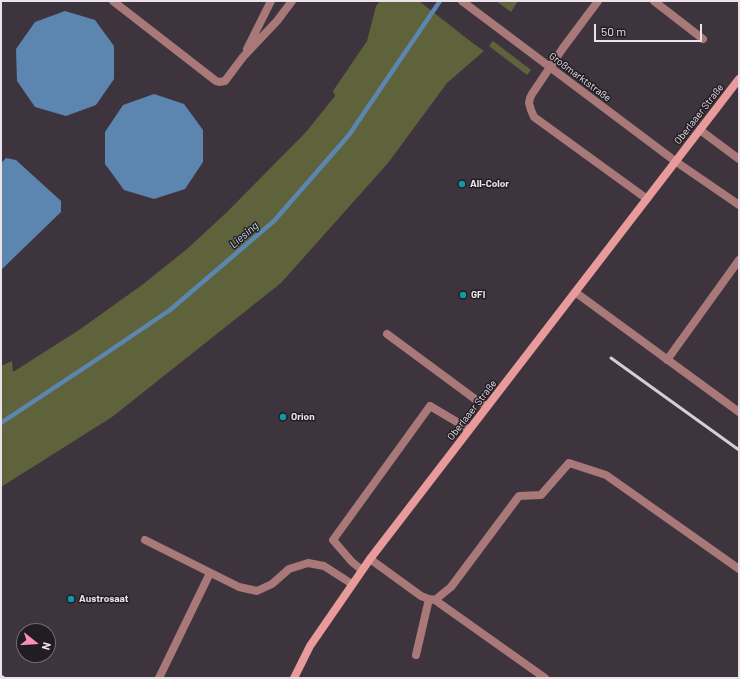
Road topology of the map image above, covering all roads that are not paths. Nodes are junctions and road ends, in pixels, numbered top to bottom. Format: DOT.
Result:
graph roads {
  1 [pos="113,1"];
  2 [pos="271,1"];
  3 [pos="292,1"];
  4 [pos="462,1"];
  5 [pos="598,1"];
  6 [pos="654,1"];
  7 [pos="703,39"];
  8 [pos="243,56"];
  9 [pos="550,67"];
  10 [pos="739,79"];
  11 [pos="700,130"];
  12 [pos="739,159"];
  13 [pos="676,161"];
  14 [pos="647,199"];
  15 [pos="739,205"];
  16 [pos="739,260"];
  17 [pos="575,292"];
  18 [pos="387,334"];
  19 [pos="667,360"];
  20 [pos="487,406"];
  21 [pos="739,412"];
  22 [pos="469,430"];
  23 [pos="145,540"];
  24 [pos="370,559"];
  25 [pos="739,569"];
  26 [pos="362,570"];
  27 [pos="210,573"];
  28 [pos="352,584"];
  29 [pos="432,600"];
  30 [pos="416,655"];
  31 [pos="159,678"];
  32 [pos="294,678"];
  33 [pos="545,678"];
  1 -- 8 [label="street"];
  2 -- 8 [label="street"];
  3 -- 8 [label="street"];
  4 -- 9 [label="street, Großmarktstraße"];
  5 -- 9 [label="street"];
  6 -- 7 [label="street"];
  9 -- 13 [label="street, Großmarktstraße"];
  9 -- 14 [label="street"];
  10 -- 11 [label="main road, Oberlaaer Straße"];
  11 -- 12 [label="street"];
  11 -- 13 [label="main road, Oberlaaer Straße"];
  13 -- 14 [label="main road, Oberlaaer Straße"];
  13 -- 15 [label="street"];
  14 -- 17 [label="main road, Oberlaaer Straße"];
  16 -- 19 [label="street"];
  17 -- 19 [label="street"];
  17 -- 20 [label="main road, Oberlaaer Straße"];
  18 -- 20 [label="street"];
  19 -- 21 [label="street"];
  20 -- 22 [label="main road, Oberlaaer Straße"];
  22 -- 24 [label="main road, Oberlaaer Straße"];
  22 -- 26 [label="street"];
  23 -- 27 [label="street"];
  24 -- 26 [label="main road, Oberlaaer Straße"];
  24 -- 29 [label="street"];
  25 -- 29 [label="street"];
  26 -- 28 [label="main road, Oberlaaer Straße"];
  27 -- 28 [label="street"];
  27 -- 31 [label="street"];
  28 -- 32 [label="main road, Oberlaaer Straße"];
  29 -- 30 [label="street"];
  29 -- 33 [label="street"];
}
